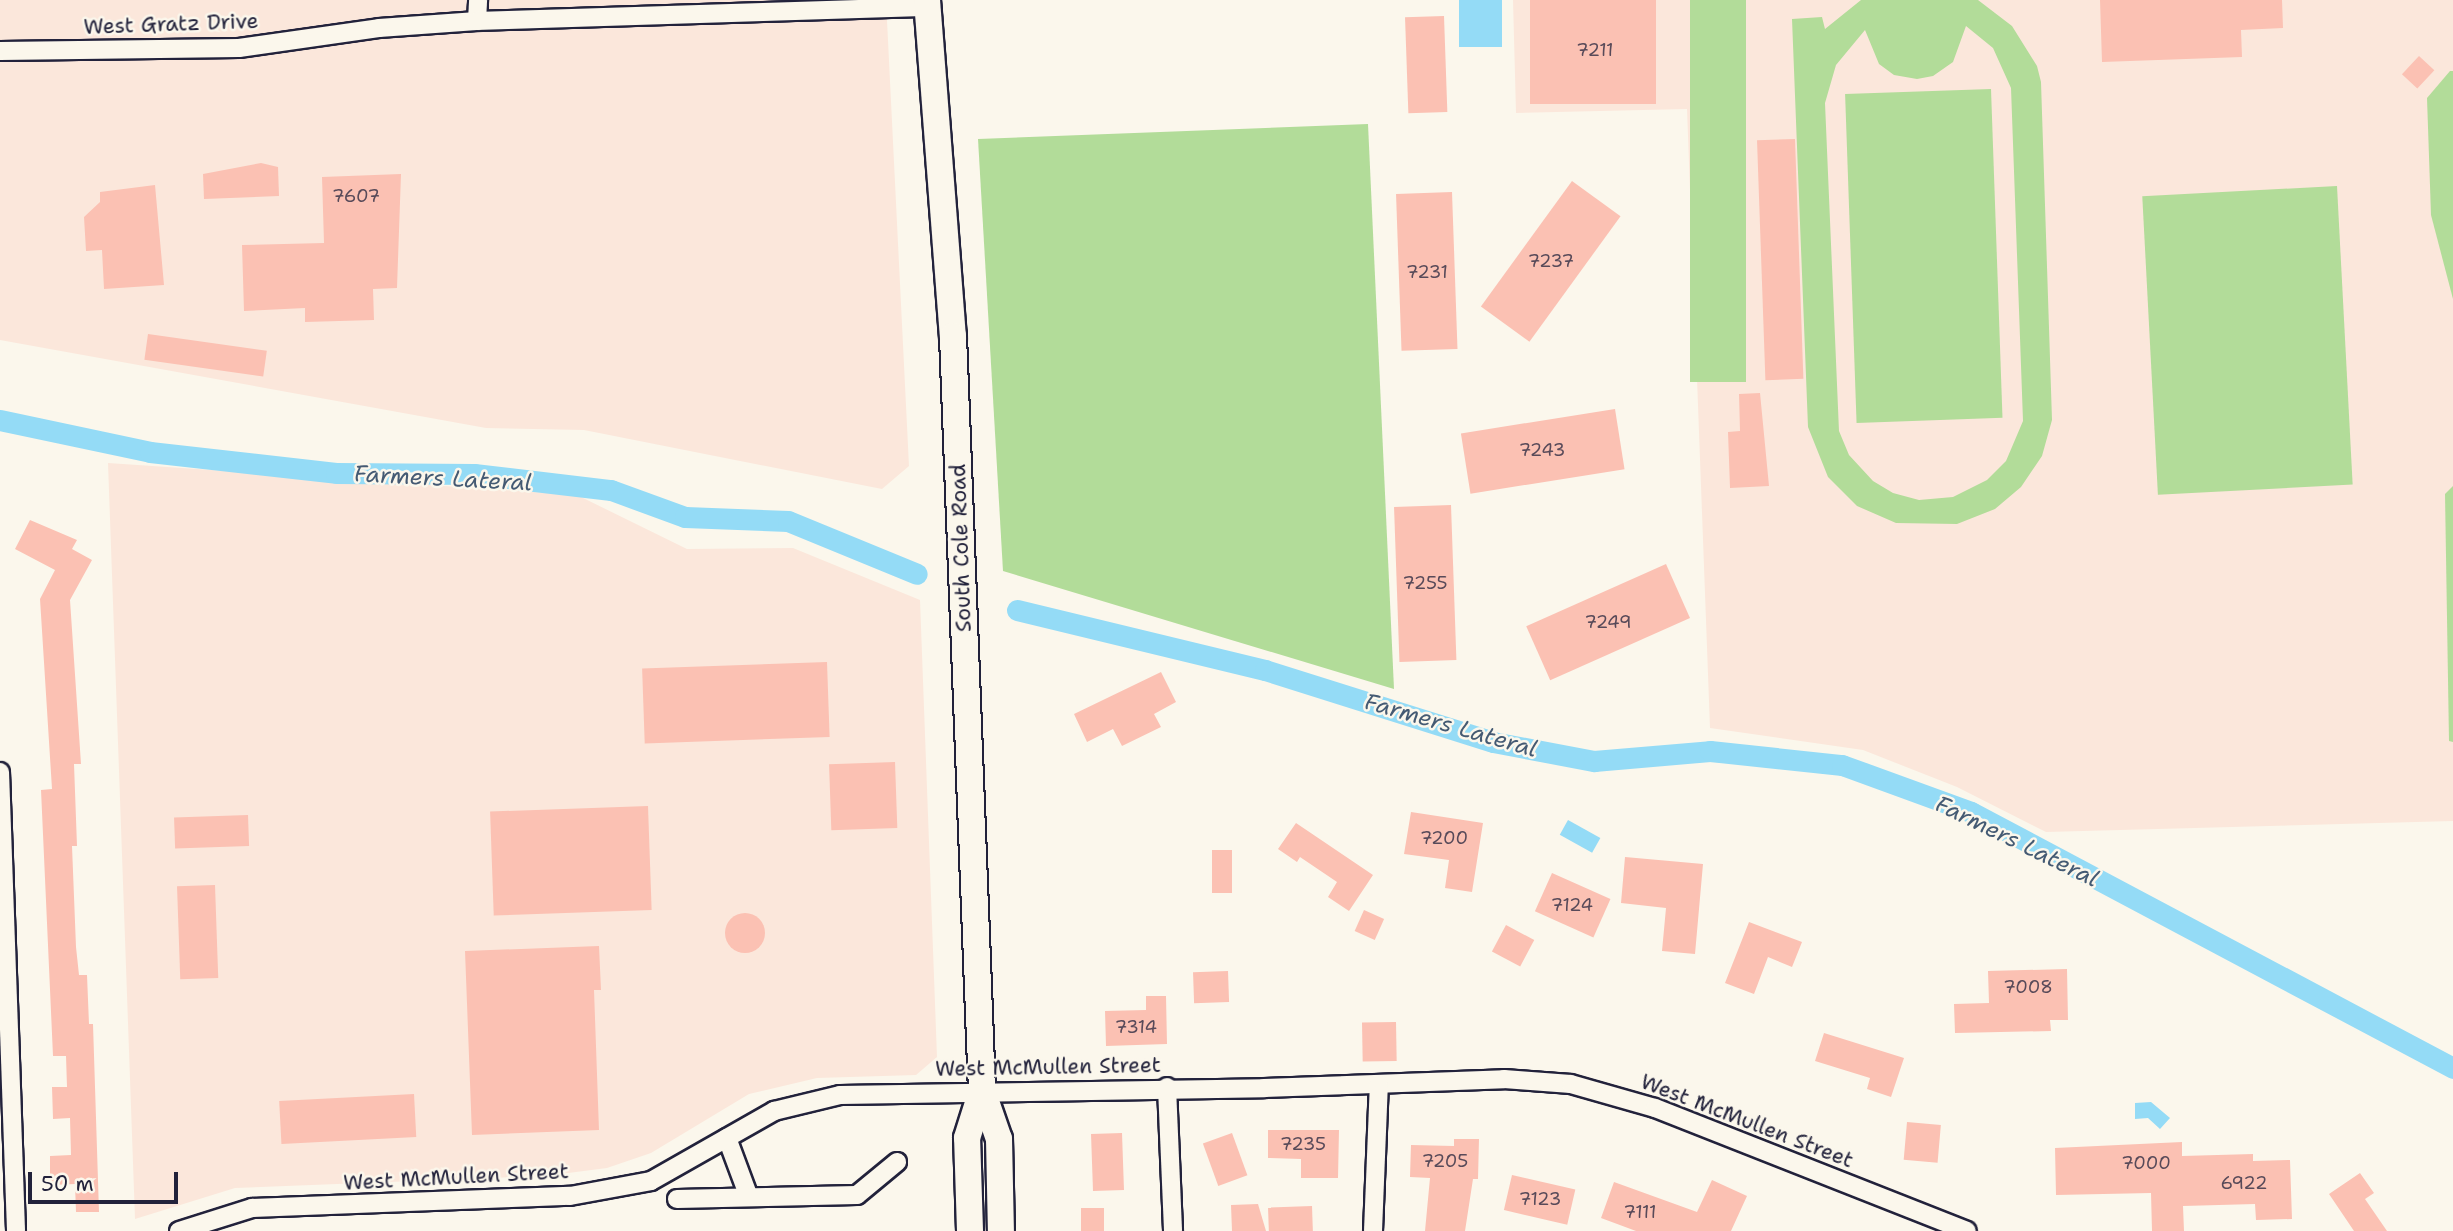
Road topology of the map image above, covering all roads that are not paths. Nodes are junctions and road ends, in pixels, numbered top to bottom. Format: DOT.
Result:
graph roads {
  1 [pos="478,0"];
  2 [pos="929,2"];
  3 [pos="477,21"];
  4 [pos="0,51"];
  5 [pos="0,772"];
  6 [pos="1379,1084"];
  7 [pos="1167,1087"];
  8 [pos="982,1090"];
  9 [pos="727,1138"];
  10 [pos="897,1162"];
  11 [pos="749,1197"];
  12 [pos="677,1199"];
  13 [pos="16,1231"];
  14 [pos="178,1231"];
  15 [pos="970,1231"];
  16 [pos="1001,1231"];
  17 [pos="1173,1231"];
  18 [pos="1373,1231"];
  19 [pos="1967,1231"];
  1 -- 3 [label="street"];
  2 -- 3 [label="street, West Gratz Drive"];
  2 -- 8 [label="main road, South Cole Road"];
  3 -- 4 [label="street, West Gratz Drive"];
  5 -- 13 [label="street"];
  6 -- 7 [label="street, West McMullen Street"];
  6 -- 18 [label="street"];
  6 -- 19 [label="street, West McMullen Street"];
  7 -- 8 [label="street, West McMullen Street"];
  7 -- 17 [label="street"];
  8 -- 9 [label="street, West McMullen Street"];
  8 -- 15 [label="main road, South Cole Road"];
  8 -- 16 [label="main road, South Cole Road"];
  9 -- 11 [label="street"];
  9 -- 14 [label="street, West McMullen Street"];
  10 -- 11 [label="street"];
  11 -- 12 [label="street"];
}
